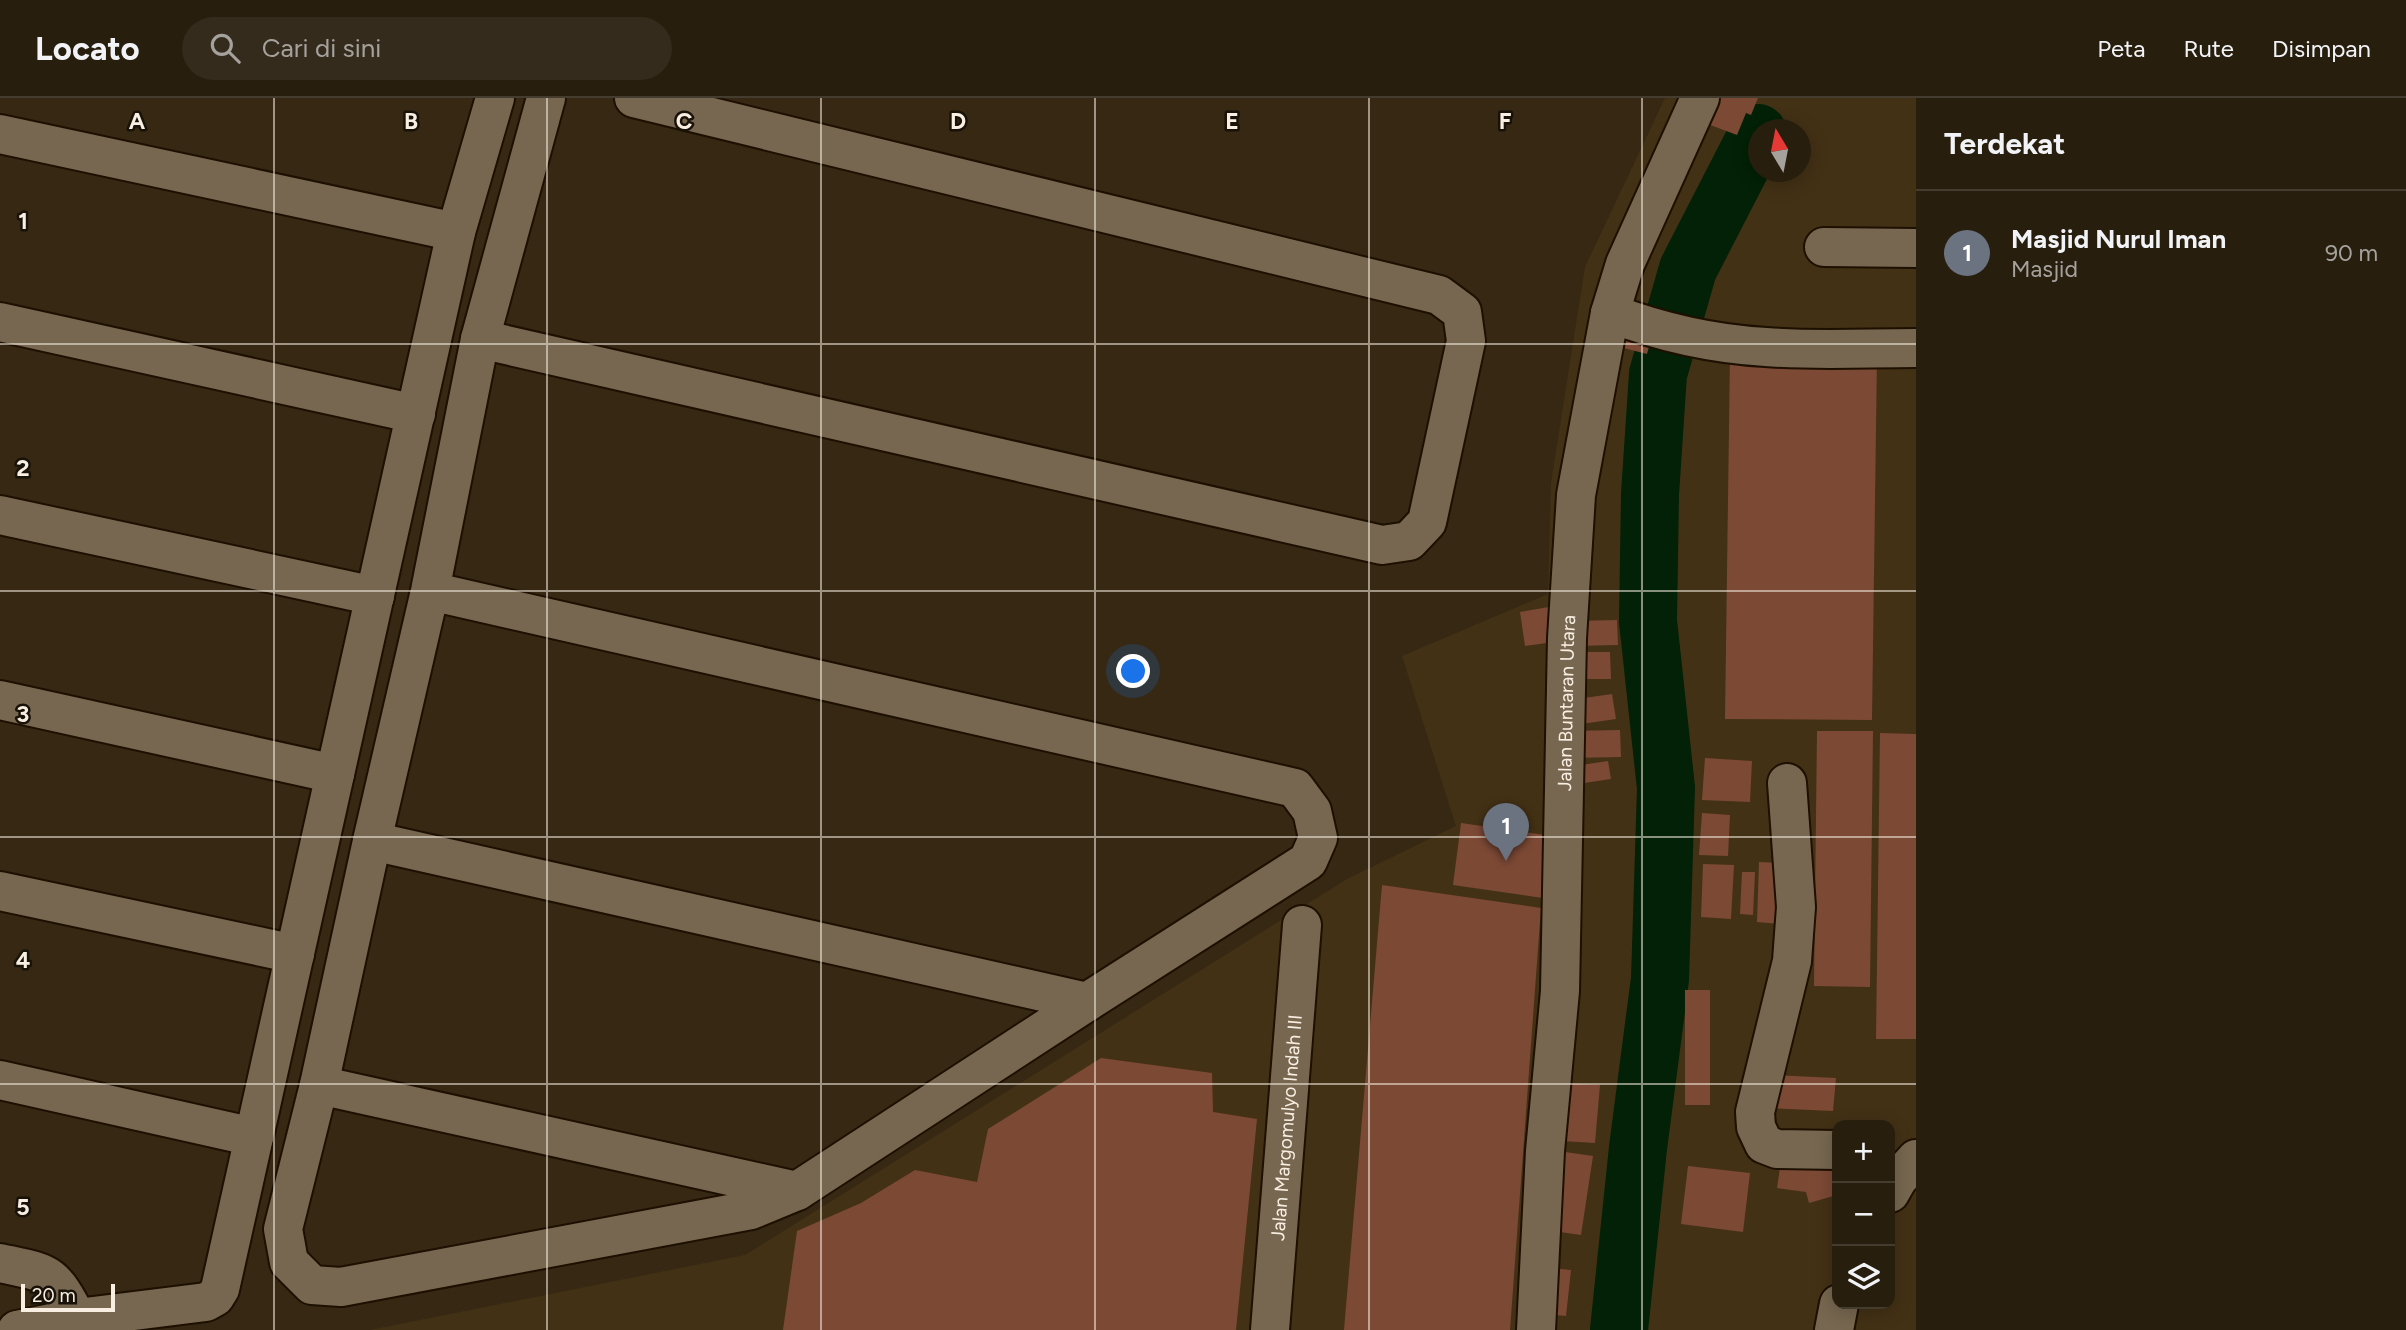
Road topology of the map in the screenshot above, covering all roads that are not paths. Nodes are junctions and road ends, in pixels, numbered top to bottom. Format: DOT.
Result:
graph roads {
  1 [pos="495,98"];
  2 [pos="545,98"];
  3 [pos="634,98"];
  4 [pos="1700,98"];
  5 [pos="0,134"];
  6 [pos="456,232"];
  7 [pos="1824,247"];
  8 [pos="1916,248"];
  9 [pos="1610,313"];
  10 [pos="0,322"];
  11 [pos="480,339"];
  12 [pos="1916,348"];
  13 [pos="416,414"];
  14 [pos="0,515"];
  15 [pos="429,591"];
  16 [pos="375,596"];
  17 [pos="0,700"];
  18 [pos="335,774"];
  19 [pos="1787,783"];
  20 [pos="372,841"];
  21 [pos="0,891"];
  22 [pos="1302,925"];
  23 [pos="295,954"];
  24 [pos="1087,1002"];
  25 [pos="0,1080"];
  26 [pos="319,1085"];
  27 [pos="254,1137"];
  28 [pos="1832,1150"];
  29 [pos="1895,1150"];
  30 [pos="1916,1150"];
  31 [pos="1916,1158"];
  32 [pos="1895,1184"];
  33 [pos="797,1191"];
  34 [pos="0,1264"];
  35 [pos="1838,1309"];
  36 [pos="77,1318"];
  37 [pos="17,1330"];
  38 [pos="1270,1330"];
  39 [pos="1536,1330"];
  40 [pos="1835,1330"];
  1 -- 6 [label="street"];
  2 -- 11 [label="street"];
  3 -- 11 [label="street"];
  4 -- 9 [label="street, Jalan Buntaran Utara"];
  5 -- 6 [label="street"];
  6 -- 13 [label="street"];
  7 -- 8 [label="street"];
  9 -- 12 [label="street"];
  9 -- 39 [label="street, Jalan Buntaran Utara"];
  10 -- 13 [label="street"];
  11 -- 15 [label="street"];
  13 -- 16 [label="street"];
  14 -- 16 [label="street"];
  15 -- 20 [label="street"];
  15 -- 24 [label="street"];
  16 -- 18 [label="street"];
  17 -- 18 [label="street"];
  18 -- 23 [label="street"];
  19 -- 28 [label="street"];
  20 -- 24 [label="street"];
  20 -- 26 [label="street"];
  21 -- 23 [label="street"];
  22 -- 38 [label="street, Jalan Margomulyo Indah III"];
  23 -- 27 [label="street"];
  24 -- 33 [label="street"];
  25 -- 27 [label="street"];
  26 -- 33 [label="street"];
  26 -- 33 [label="street"];
  27 -- 36 [label="street"];
  29 -- 30 [label="street"];
  31 -- 32 [label="street"];
  34 -- 36 [label="street"];
  35 -- 40 [label="street"];
  36 -- 37 [label="street"];
}
